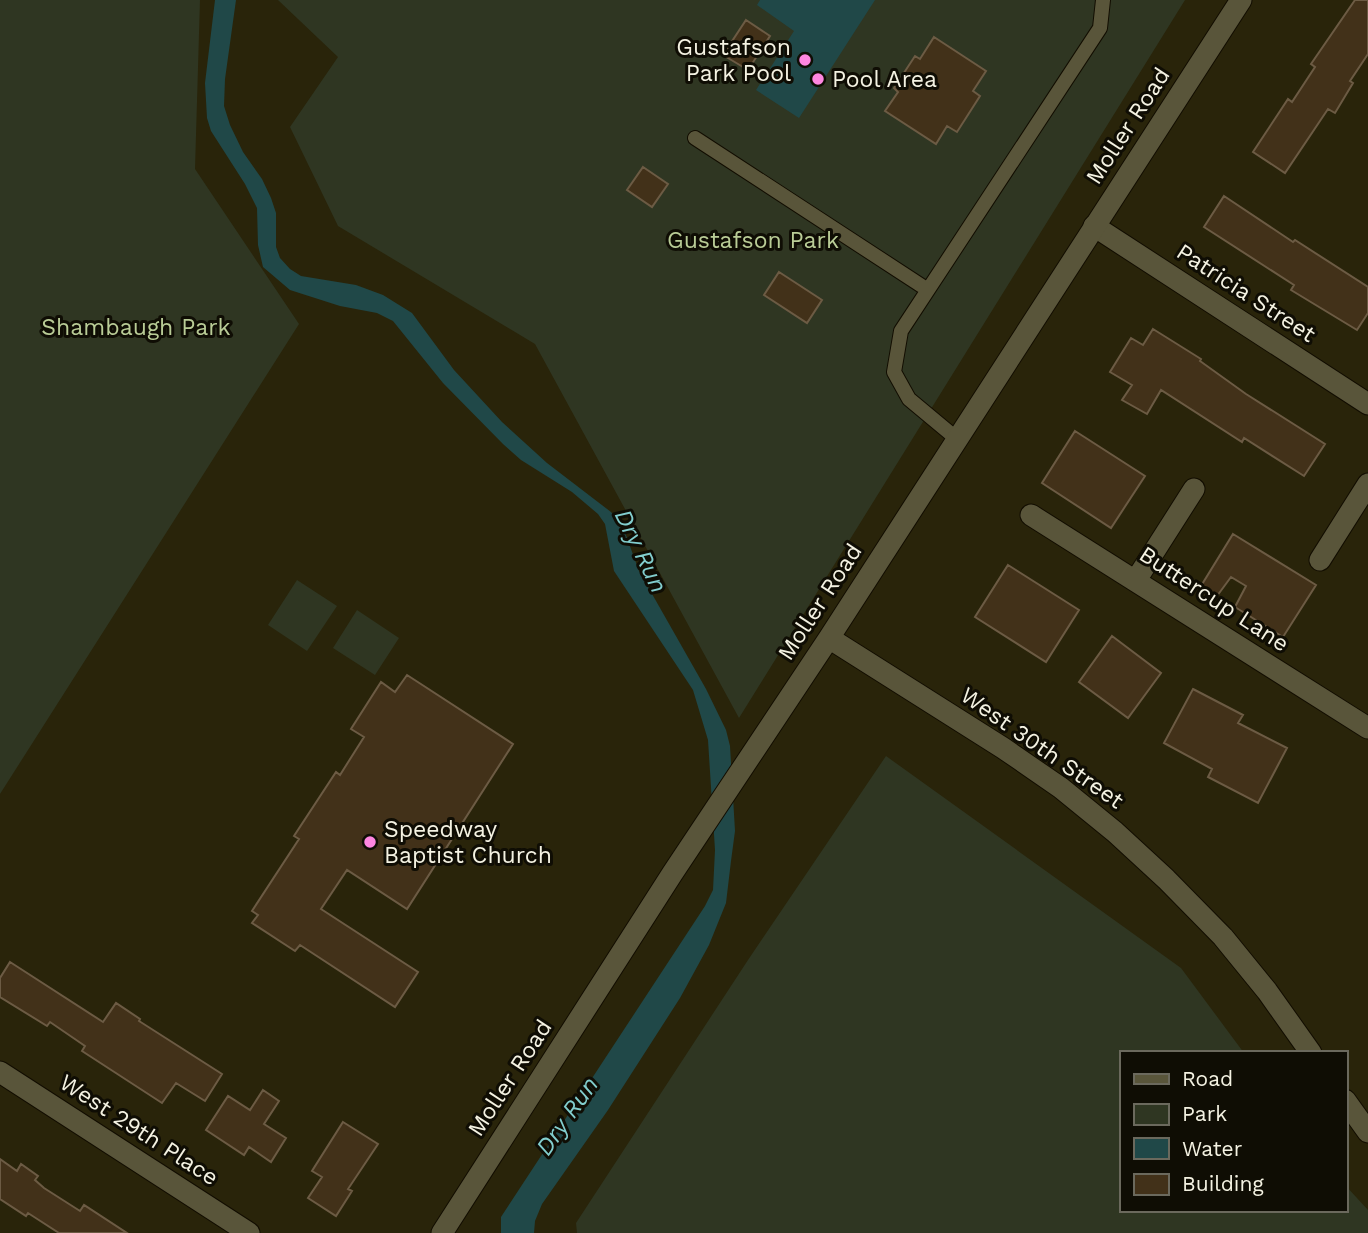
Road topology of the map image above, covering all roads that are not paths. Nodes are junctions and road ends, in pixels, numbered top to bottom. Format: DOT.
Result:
graph roads {
  1 [pos="1103,0"];
  2 [pos="1241,0"];
  3 [pos="695,138"];
  4 [pos="1094,226"];
  5 [pos="928,290"];
  6 [pos="1368,404"];
  7 [pos="957,439"];
  8 [pos="1368,484"];
  9 [pos="1194,489"];
  10 [pos="1031,515"];
  11 [pos="1320,559"];
  12 [pos="1136,580"];
  13 [pos="829,638"];
  14 [pos="1368,729"];
  15 [pos="1310,1051"];
  16 [pos="0,1072"];
  17 [pos="1347,1103"];
  18 [pos="1368,1132"];
  19 [pos="248,1233"];
  20 [pos="442,1233"];
  1 -- 5 [label="lane"];
  2 -- 4 [label="street, Moller Road"];
  3 -- 5 [label="lane"];
  4 -- 6 [label="street, Patricia Street"];
  4 -- 7 [label="street, Moller Road"];
  5 -- 7 [label="lane"];
  7 -- 13 [label="street, Moller Road"];
  8 -- 11 [label="street"];
  9 -- 12 [label="street"];
  10 -- 12 [label="street, Buttercup Lane"];
  12 -- 14 [label="street, Buttercup Lane"];
  13 -- 15 [label="street, West 30th Street"];
  13 -- 20 [label="street, Moller Road"];
  16 -- 19 [label="street, West 29th Place"];
  17 -- 18 [label="street"];
}
